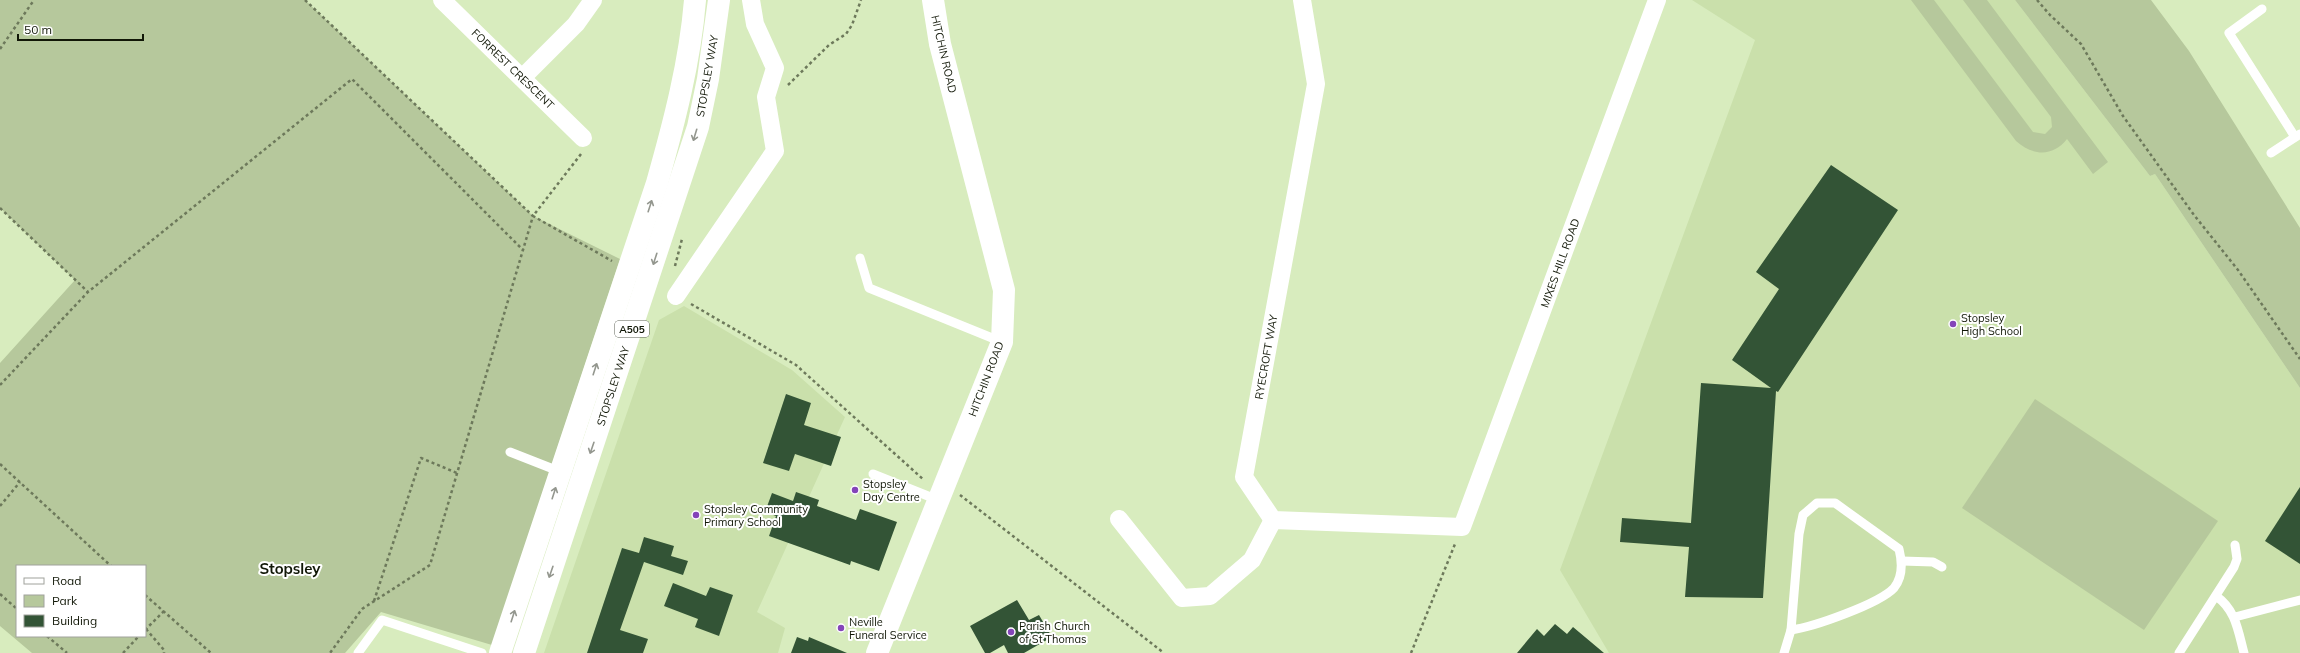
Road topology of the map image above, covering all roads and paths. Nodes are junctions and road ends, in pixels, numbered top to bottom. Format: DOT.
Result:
graph roads {
  1 [pos="34,0"];
  2 [pos="305,0"];
  3 [pos="442,0"];
  4 [pos="593,0"];
  5 [pos="695,0"];
  6 [pos="719,0"];
  7 [pos="751,0"];
  8 [pos="862,0"];
  9 [pos="933,0"];
  10 [pos="1302,0"];
  11 [pos="1657,0"];
  12 [pos="2037,0"];
  13 [pos="2262,9"];
  14 [pos="0,48"];
  15 [pos="522,78"];
  16 [pos="766,97"];
  17 [pos="2298,135"];
  18 [pos="583,138"];
  19 [pos="2271,153"];
  20 [pos="0,208"];
  21 [pos="533,216"];
  22 [pos="677,236"];
  23 [pos="523,250"];
  24 [pos="860,258"];
  25 [pos="615,262"];
  26 [pos="88,292"];
  27 [pos="676,296"];
  28 [pos="1002,342"];
  29 [pos="2300,359"];
  30 [pos="0,385"];
  31 [pos="510,452"];
  32 [pos="0,464"];
  33 [pos="560,472"];
  34 [pos="457,473"];
  35 [pos="873,474"];
  36 [pos="20,482"];
  37 [pos="938,489"];
  38 [pos="0,506"];
  39 [pos="1119,520"];
  40 [pos="1273,520"];
  41 [pos="1462,527"];
  42 [pos="2235,546"];
  43 [pos="1902,561"];
  44 [pos="110,565"];
  45 [pos="1942,567"];
  46 [pos="0,594"];
  47 [pos="146,596"];
  48 [pos="2216,596"];
  49 [pos="2300,600"];
  50 [pos="374,601"];
  51 [pos="16,609"];
  52 [pos="164,610"];
  53 [pos="2235,617"];
  54 [pos="146,629"];
  55 [pos="1791,630"];
  56 [pos="146,631"];
  57 [pos="49,637"];
  58 [pos="138,637"];
  59 [pos="67,653"];
  60 [pos="123,653"];
  61 [pos="164,653"];
  62 [pos="211,653"];
  63 [pos="330,653"];
  64 [pos="358,653"];
  65 [pos="482,653"];
  66 [pos="500,653"];
  67 [pos="524,653"];
  68 [pos="877,653"];
  69 [pos="1164,653"];
  70 [pos="1411,653"];
  71 [pos="1784,653"];
  72 [pos="2179,653"];
  73 [pos="2244,653"];
  1 -- 14 [label="path"];
  2 -- 21 [label="path"];
  3 -- 15 [label="street, FORREST CRESCENT"];
  4 -- 15 [label="street"];
  33 -- 5 [label="main road, STOPSLEY WAY / A505, one-way"];
  6 -- 67 [label="main road, STOPSLEY WAY / A505, one-way"];
  7 -- 16 [label="street"];
  8 -- 16 [label="path"];
  9 -- 28 [label="main road, HITCHIN ROAD"];
  10 -- 40 [label="street, RYECROFT WAY"];
  11 -- 41 [label="street, MIXES HILL ROAD"];
  12 -- 29 [label="path"];
  13 -- 17 [label="lane"];
  15 -- 18 [label="street, FORREST CRESCENT"];
  16 -- 27 [label="street"];
  17 -- 19 [label="lane"];
  18 -- 21 [label="path"];
  20 -- 26 [label="path"];
  21 -- 23 [label="path"];
  21 -- 25 [label="path"];
  22 -- 27 [label="path"];
  23 -- 26 [label="path"];
  23 -- 34 [label="path"];
  24 -- 28 [label="lane"];
  26 -- 30 [label="path"];
  27 -- 37 [label="path"];
  28 -- 37 [label="main road, HITCHIN ROAD"];
  31 -- 33 [label="lane"];
  32 -- 36 [label="path"];
  66 -- 33 [label="main road, STOPSLEY WAY / A505, one-way"];
  34 -- 50 [label="path"];
  34 -- 50 [label="path"];
  35 -- 37 [label="lane"];
  36 -- 38 [label="path"];
  36 -- 44 [label="path"];
  37 -- 68 [label="main road, HITCHIN ROAD"];
  37 -- 69 [label="path"];
  39 -- 40 [label="street"];
  40 -- 41 [label="street"];
  41 -- 70 [label="path"];
  42 -- 48 [label="lane"];
  43 -- 45 [label="lane"];
  43 -- 55 [label="lane"];
  43 -- 55 [label="lane"];
  46 -- 51 [label="path"];
  47 -- 52 [label="path"];
  48 -- 53 [label="lane"];
  48 -- 72 [label="lane"];
  49 -- 53 [label="lane"];
  50 -- 63 [label="path"];
  52 -- 54 [label="path"];
  52 -- 62 [label="path"];
  53 -- 73 [label="lane"];
  55 -- 71 [label="lane"];
  56 -- 61 [label="path"];
  57 -- 59 [label="path"];
  58 -- 60 [label="path"];
  64 -- 65 [label="lane"];
}
